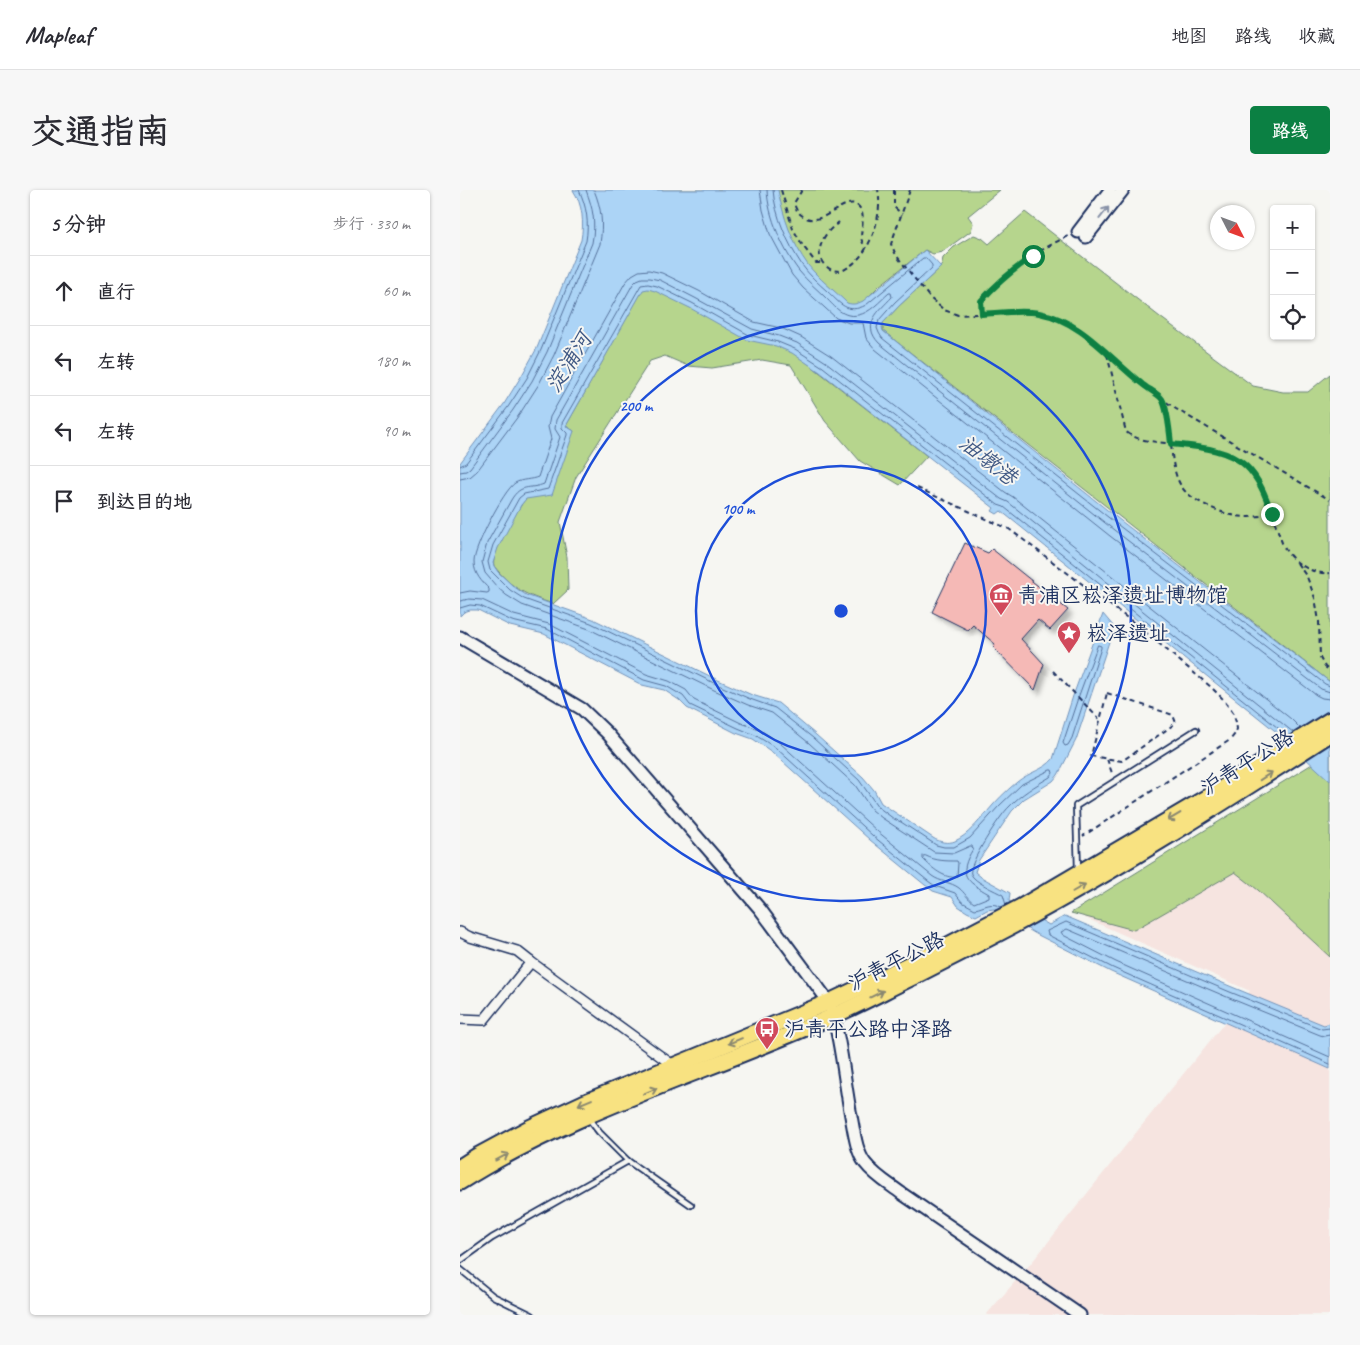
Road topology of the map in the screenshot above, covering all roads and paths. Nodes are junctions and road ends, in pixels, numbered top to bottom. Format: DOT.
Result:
graph roads {
  1 [pos="781,190"];
  2 [pos="802,190"];
  3 [pos="878,190"];
  4 [pos="894,190"];
  5 [pos="910,190"];
  6 [pos="1110,190"];
  7 [pos="1123,190"];
  8 [pos="902,214"];
  9 [pos="839,222"];
  10 [pos="1082,234"];
  11 [pos="866,248"];
  12 [pos="822,263"];
  13 [pos="982,314"];
  14 [pos="1107,352"];
  15 [pos="1162,399"];
  16 [pos="1171,444"];
  17 [pos="917,488"];
  18 [pos="1330,500"];
  19 [pos="1272,514"];
  20 [pos="1296,561"];
  21 [pos="1330,573"];
  22 [pos="460,637"];
  23 [pos="1053,671"];
  24 [pos="1330,671"];
  25 [pos="1099,719"];
  26 [pos="1330,720"];
  27 [pos="1196,730"];
  28 [pos="1330,734"];
  29 [pos="1107,759"];
  30 [pos="1114,782"];
  31 [pos="1220,797"];
  32 [pos="1077,840"];
  33 [pos="1078,873"];
  34 [pos="460,932"];
  35 [pos="531,962"];
  36 [pos="831,1009"];
  37 [pos="460,1019"];
  38 [pos="674,1066"];
  39 [pos="587,1116"];
  40 [pos="628,1161"];
  41 [pos="460,1167"];
  42 [pos="460,1182"];
  43 [pos="691,1205"];
  44 [pos="460,1261"];
  45 [pos="460,1269"];
  46 [pos="532,1315"];
  47 [pos="1080,1315"];
  1 -- 12 [label="path"];
  2 -- 11 [label="path"];
  3 -- 11 [label="path"];
  4 -- 8 [label="path"];
  5 -- 8 [label="path"];
  6 -- 10 [label="street"];
  10 -- 7 [label="street, one-way"];
  8 -- 13 [label="path"];
  9 -- 12 [label="path"];
  10 -- 13 [label="path"];
  11 -- 12 [label="path"];
  13 -- 14 [label="path"];
  14 -- 15 [label="path"];
  14 -- 16 [label="path"];
  15 -- 16 [label="path"];
  15 -- 18 [label="path"];
  16 -- 19 [label="path"];
  16 -- 19 [label="path"];
  17 -- 32 [label="path"];
  19 -- 20 [label="path"];
  20 -- 21 [label="path"];
  20 -- 24 [label="path"];
  22 -- 36 [label="street"];
  23 -- 25 [label="path"];
  25 -- 29 [label="path"];
  25 -- 29 [label="path"];
  26 -- 31 [label="highway, 沪青平公路"];
  27 -- 30 [label="lane"];
  31 -- 28 [label="highway, 沪青平公路, one-way"];
  29 -- 30 [label="path"];
  30 -- 32 [label="lane"];
  31 -- 33 [label="highway, 沪青平公路, one-way"];
  36 -- 31 [label="highway, 沪青平公路, one-way"];
  32 -- 33 [label="lane"];
  33 -- 36 [label="highway, 沪青平公路"];
  34 -- 35 [label="street"];
  35 -- 37 [label="street"];
  35 -- 38 [label="street"];
  36 -- 38 [label="highway, 沪青平公路, one-way"];
  39 -- 36 [label="highway, 沪青平公路, one-way"];
  36 -- 47 [label="street"];
  38 -- 41 [label="highway, 沪青平公路, one-way"];
  39 -- 40 [label="lane"];
  42 -- 39 [label="highway, 沪青平公路, one-way"];
  40 -- 43 [label="lane"];
  40 -- 44 [label="lane"];
  45 -- 46 [label="lane"];
}
